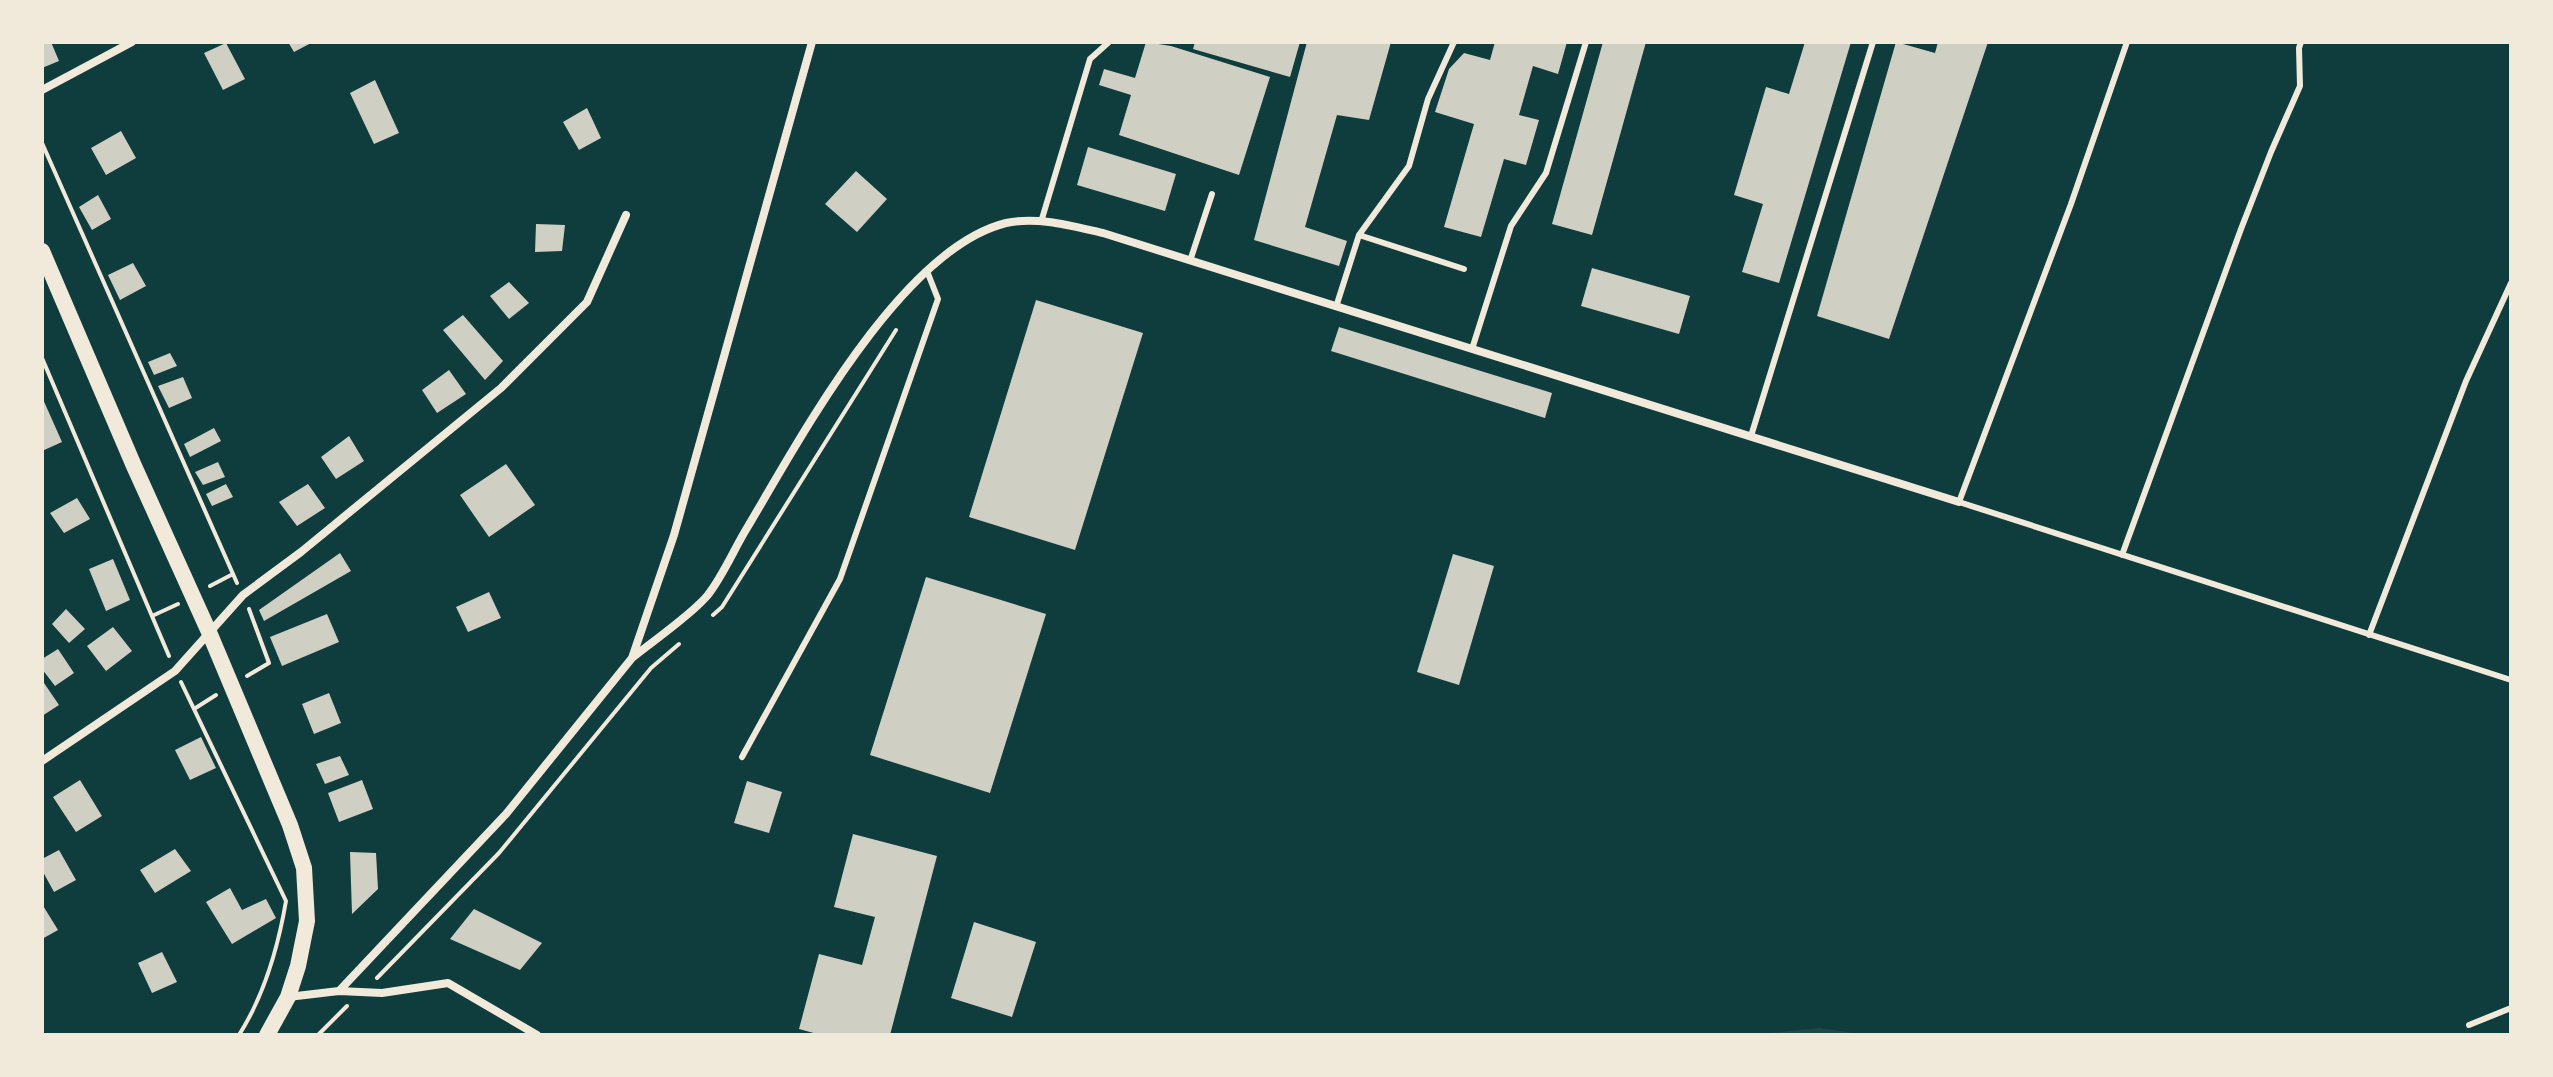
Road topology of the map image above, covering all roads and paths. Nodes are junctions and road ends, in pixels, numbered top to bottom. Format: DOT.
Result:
graph roads {
  1 [pos="132,42"];
  2 [pos="812,42"];
  3 [pos="1109,42"];
  4 [pos="1454,42"];
  5 [pos="1586,42"];
  6 [pos="1873,42"];
  7 [pos="2127,42"];
  8 [pos="2301,42"];
  9 [pos="42,90"];
  10 [pos="42,143"];
  11 [pos="1212,194"];
  12 [pos="626,215"];
  13 [pos="1041,222"];
  14 [pos="1359,235"];
  15 [pos="42,251"];
  16 [pos="1190,261"];
  17 [pos="1464,269"];
  18 [pos="927,271"];
  19 [pos="2511,283"];
  20 [pos="1336,307"];
  21 [pos="1472,349"];
  22 [pos="42,358"];
  23 [pos="1751,436"];
  24 [pos="1959,502"];
  25 [pos="2122,555"];
  26 [pos="243,595"];
  27 [pos="209,632"];
  28 [pos="2369,635"];
  29 [pos="632,658"];
  30 [pos="175,671"];
  31 [pos="2511,680"];
  32 [pos="232,685"];
  33 [pos="194,709"];
  34 [pos="742,757"];
  35 [pos="42,761"];
  36 [pos="339,991"];
  37 [pos="288,997"];
  38 [pos="2511,1008"];
  39 [pos="2469,1025"];
  40 [pos="239,1035"];
  41 [pos="267,1035"];
  42 [pos="537,1035"];
  1 -- 9 [label="street"];
  2 -- 29 [label="street"];
  3 -- 13 [label="lane"];
  4 -- 14 [label="lane"];
  5 -- 21 [label="lane"];
  6 -- 23 [label="lane"];
  7 -- 24 [label="lane"];
  8 -- 25 [label="lane"];
  10 -- 26 [label="path"];
  11 -- 16 [label="lane"];
  12 -- 26 [label="street"];
  13 -- 16 [label="street"];
  13 -- 18 [label="street"];
  14 -- 17 [label="lane"];
  14 -- 20 [label="lane"];
  15 -- 27 [label="main road"];
  16 -- 20 [label="street"];
  18 -- 29 [label="street"];
  18 -- 34 [label="lane"];
  19 -- 28 [label="lane"];
  20 -- 21 [label="street"];
  21 -- 23 [label="street"];
  22 -- 30 [label="path"];
  23 -- 24 [label="street"];
  24 -- 25 [label="lane"];
  25 -- 28 [label="lane"];
  26 -- 27 [label="street"];
  26 -- 32 [label="path"];
  27 -- 30 [label="street"];
  27 -- 32 [label="main road"];
  28 -- 31 [label="lane"];
  29 -- 36 [label="street"];
  30 -- 33 [label="path"];
  30 -- 35 [label="street"];
  32 -- 33 [label="path"];
  32 -- 37 [label="main road"];
  33 -- 40 [label="path"];
  36 -- 37 [label="street"];
  36 -- 42 [label="street"];
  37 -- 41 [label="main road"];
  38 -- 39 [label="lane"];
}
